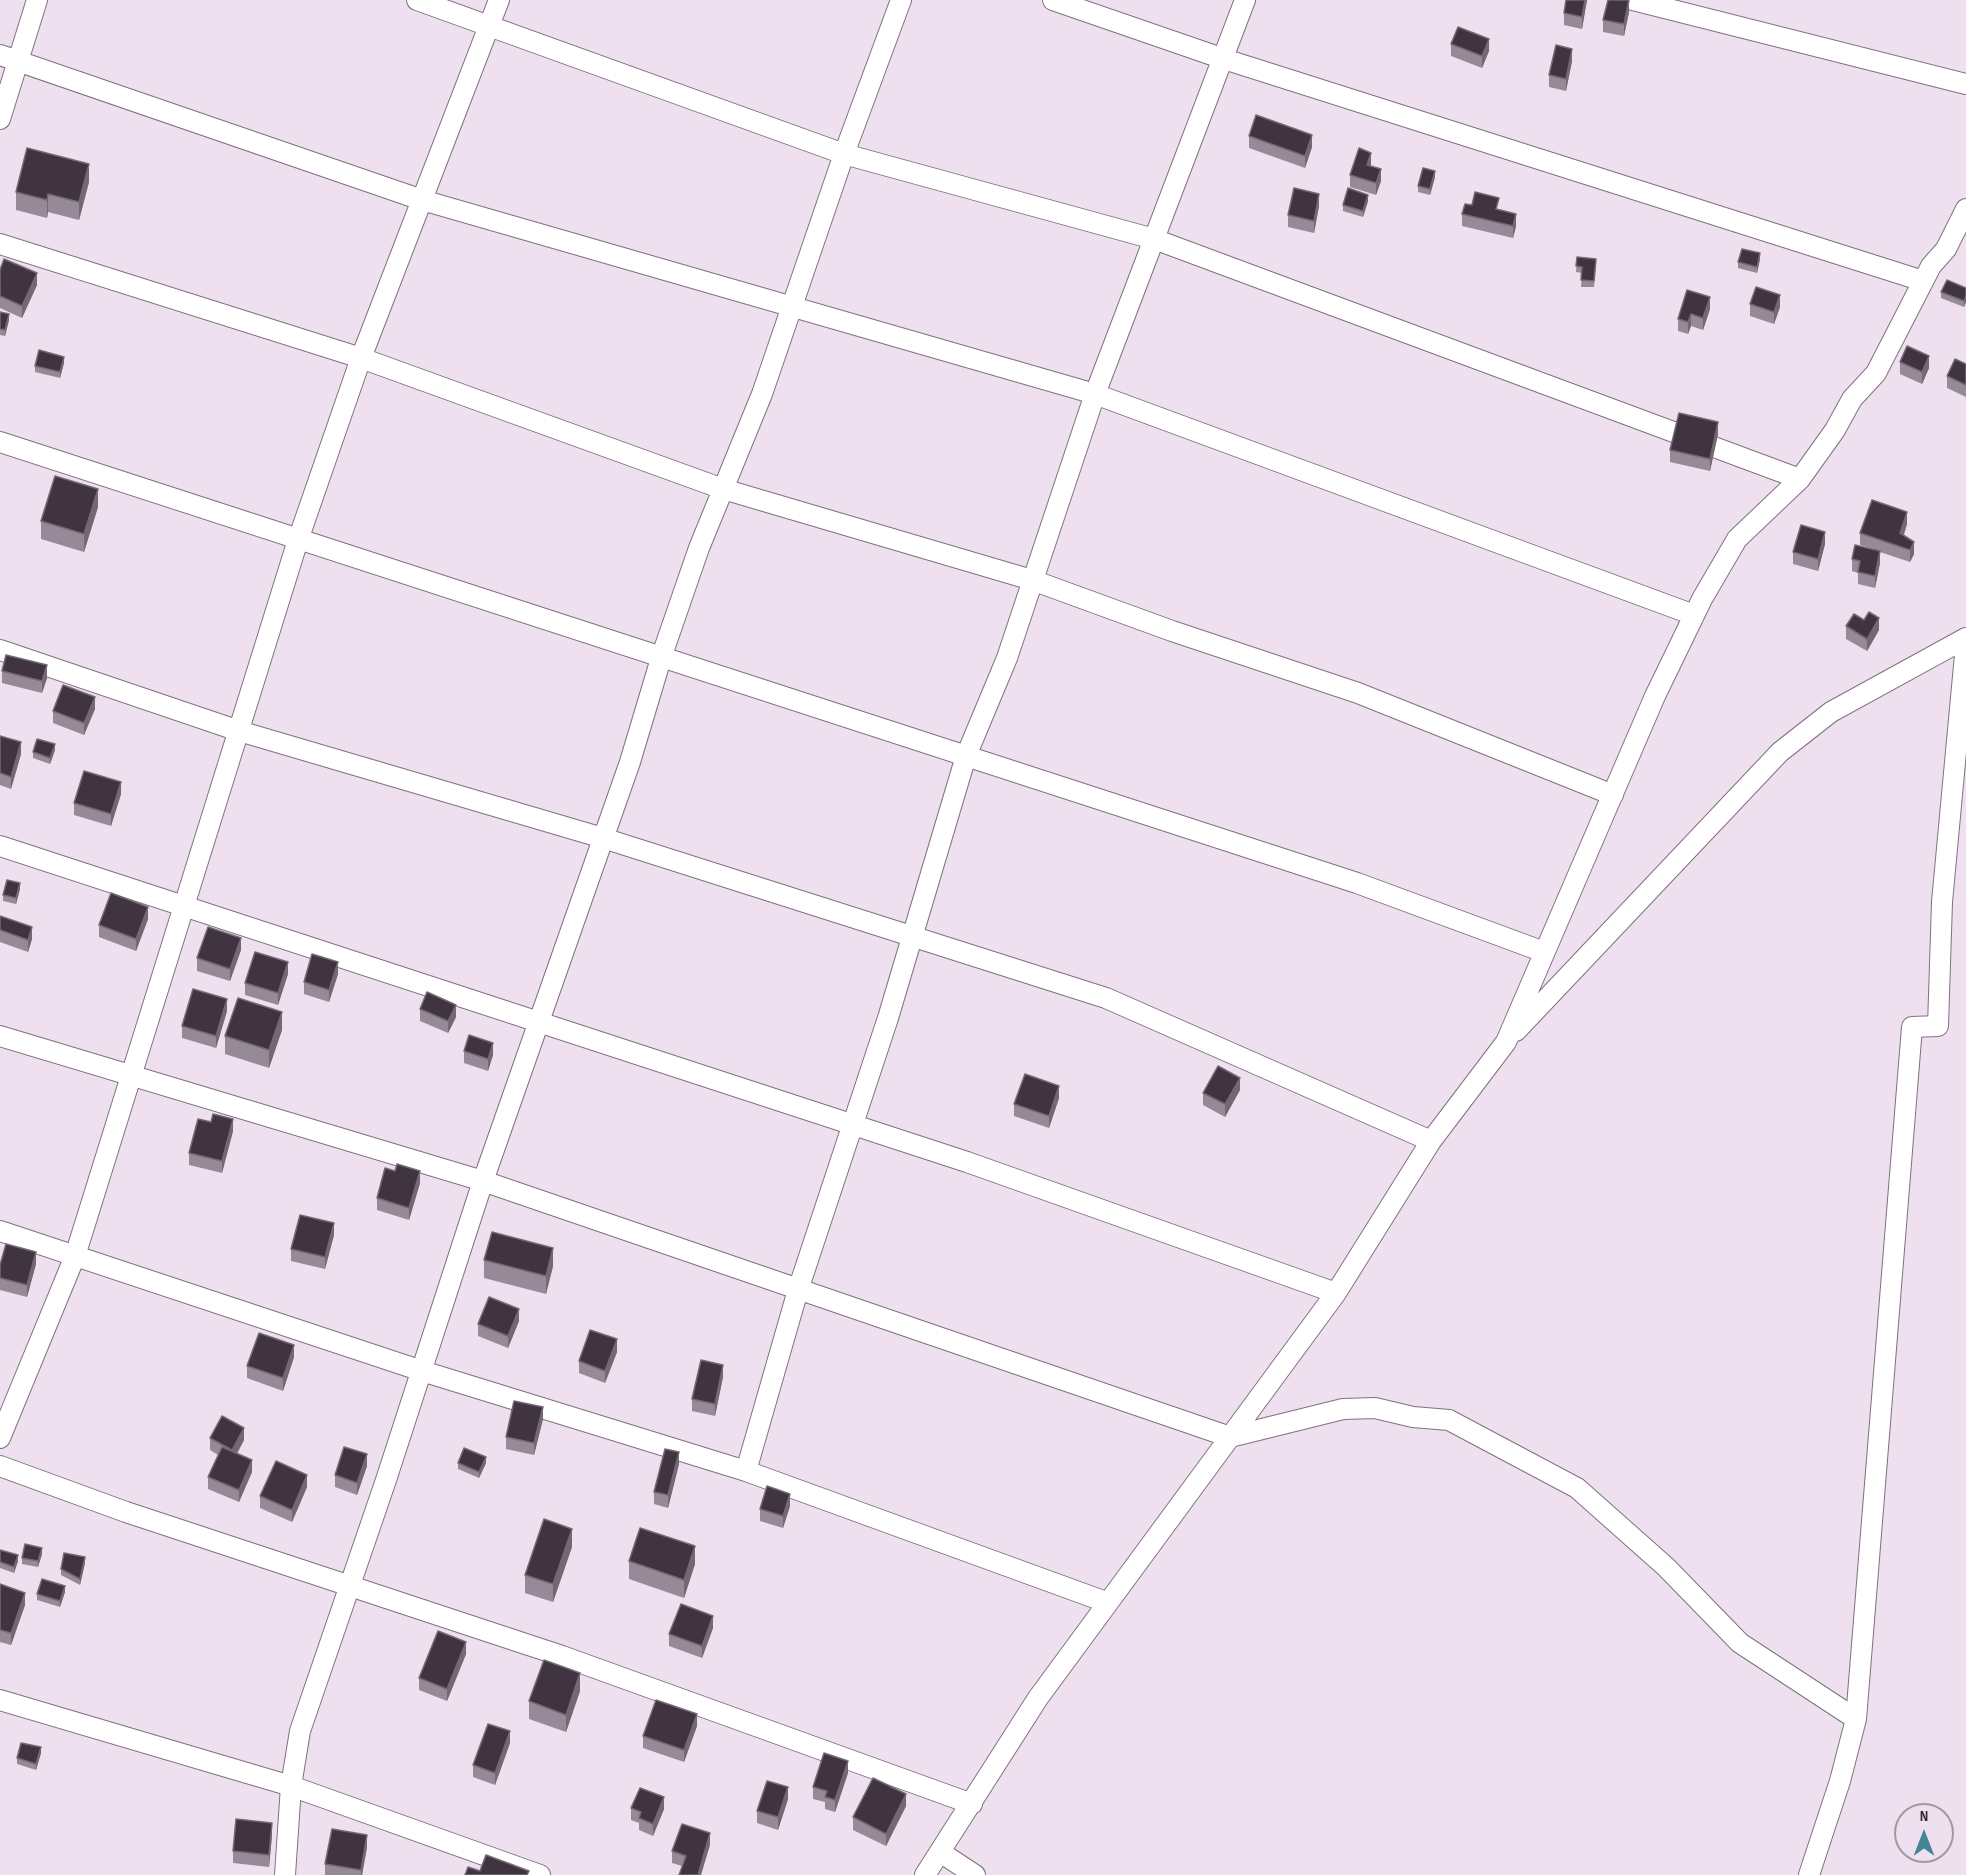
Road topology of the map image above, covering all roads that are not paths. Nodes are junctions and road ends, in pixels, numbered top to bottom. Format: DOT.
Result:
graph roads {
  1 [pos="37,0"];
  2 [pos="417,0"];
  3 [pos="499,0"];
  4 [pos="901,0"];
  5 [pos="1053,0"];
  6 [pos="1245,0"];
  7 [pos="1632,0"];
  8 [pos="490,26"];
  9 [pos="9,58"];
  10 [pos="1224,59"];
  11 [pos="1966,84"];
  12 [pos="0,119"];
  13 [pos="844,154"];
  14 [pos="422,200"];
  15 [pos="1966,209"];
  16 [pos="1154,239"];
  17 [pos="0,243"];
  18 [pos="1923,281"];
  19 [pos="792,306"];
  20 [pos="361,358"];
  21 [pos="1095,394"];
  22 [pos="0,442"];
  23 [pos="1800,479"];
  24 [pos="723,489"];
  25 [pos="298,540"];
  26 [pos="1032,580"];
  27 [pos="1694,615"];
  28 [pos="1966,638"];
  29 [pos="1966,644"];
  30 [pos="0,650"];
  31 [pos="662,655"];
  32 [pos="239,731"];
  33 [pos="966,756"];
  34 [pos="1613,795"];
  35 [pos="603,838"];
  36 [pos="0,846"];
  37 [pos="184,904"];
  38 [pos="913,937"];
  39 [pos="1544,952"];
  40 [pos="540,1024"];
  41 [pos="0,1036"];
  42 [pos="1506,1042"];
  43 [pos="131,1077"];
  44 [pos="851,1124"];
  45 [pos="1431,1141"];
  46 [pos="483,1181"];
  47 [pos="0,1231"];
  48 [pos="75,1256"];
  49 [pos="798,1290"];
  50 [pos="1336,1293"];
  51 [pos="422,1371"];
  52 [pos="1230,1437"];
  53 [pos="0,1438"];
  54 [pos="0,1466"];
  55 [pos="746,1471"];
  56 [pos="351,1585"];
  57 [pos="1106,1602"];
  58 [pos="0,1700"];
  59 [pos="1856,1719"];
  60 [pos="291,1786"];
  61 [pos="972,1804"];
  62 [pos="940,1852"];
  63 [pos="285,1875"];
  64 [pos="540,1875"];
  65 [pos="925,1875"];
  66 [pos="975,1875"];
  67 [pos="1809,1875"];
  1 -- 9 [label="street"];
  2 -- 8 [label="street"];
  3 -- 8 [label="street"];
  4 -- 13 [label="street"];
  5 -- 10 [label="street"];
  6 -- 10 [label="street"];
  7 -- 11 [label="street"];
  8 -- 13 [label="street"];
  8 -- 14 [label="street"];
  9 -- 12 [label="street"];
  9 -- 14 [label="street"];
  10 -- 16 [label="street"];
  10 -- 18 [label="street"];
  13 -- 16 [label="street"];
  13 -- 19 [label="street"];
  14 -- 19 [label="street"];
  14 -- 20 [label="street"];
  15 -- 18 [label="street"];
  16 -- 21 [label="street"];
  16 -- 23 [label="street"];
  17 -- 20 [label="street"];
  18 -- 23 [label="street"];
  19 -- 21 [label="street"];
  19 -- 24 [label="street"];
  20 -- 24 [label="street"];
  20 -- 25 [label="street"];
  21 -- 26 [label="street"];
  21 -- 27 [label="street"];
  22 -- 25 [label="street"];
  23 -- 27 [label="street"];
  24 -- 26 [label="street"];
  24 -- 31 [label="street"];
  25 -- 31 [label="street"];
  25 -- 32 [label="street"];
  26 -- 33 [label="street"];
  26 -- 34 [label="street"];
  27 -- 34 [label="street"];
  28 -- 42 [label="street"];
  29 -- 59 [label="street"];
  30 -- 32 [label="street"];
  31 -- 33 [label="street"];
  31 -- 35 [label="street"];
  32 -- 35 [label="street"];
  32 -- 37 [label="street"];
  33 -- 38 [label="street"];
  33 -- 39 [label="street"];
  34 -- 39 [label="street"];
  35 -- 38 [label="street"];
  35 -- 40 [label="street"];
  36 -- 37 [label="street"];
  37 -- 40 [label="street"];
  37 -- 43 [label="street"];
  38 -- 44 [label="street"];
  38 -- 45 [label="street"];
  39 -- 42 [label="street"];
  40 -- 44 [label="street"];
  40 -- 46 [label="street"];
  41 -- 43 [label="street"];
  42 -- 45 [label="street"];
  43 -- 46 [label="street"];
  43 -- 48 [label="street"];
  44 -- 49 [label="street"];
  44 -- 50 [label="street"];
  45 -- 50 [label="street"];
  46 -- 49 [label="street"];
  46 -- 51 [label="street"];
  47 -- 48 [label="street"];
  48 -- 51 [label="street"];
  48 -- 53 [label="street"];
  49 -- 52 [label="street"];
  49 -- 55 [label="street"];
  50 -- 52 [label="street"];
  51 -- 55 [label="street"];
  51 -- 56 [label="street"];
  52 -- 57 [label="street"];
  52 -- 59 [label="street"];
  54 -- 56 [label="street"];
  55 -- 57 [label="street"];
  56 -- 60 [label="street"];
  56 -- 61 [label="street"];
  57 -- 61 [label="street"];
  58 -- 60 [label="street"];
  59 -- 67 [label="street"];
  60 -- 63 [label="street"];
  60 -- 64 [label="street"];
  61 -- 62 [label="street"];
  62 -- 65 [label="street"];
  62 -- 66 [label="street"];
}
